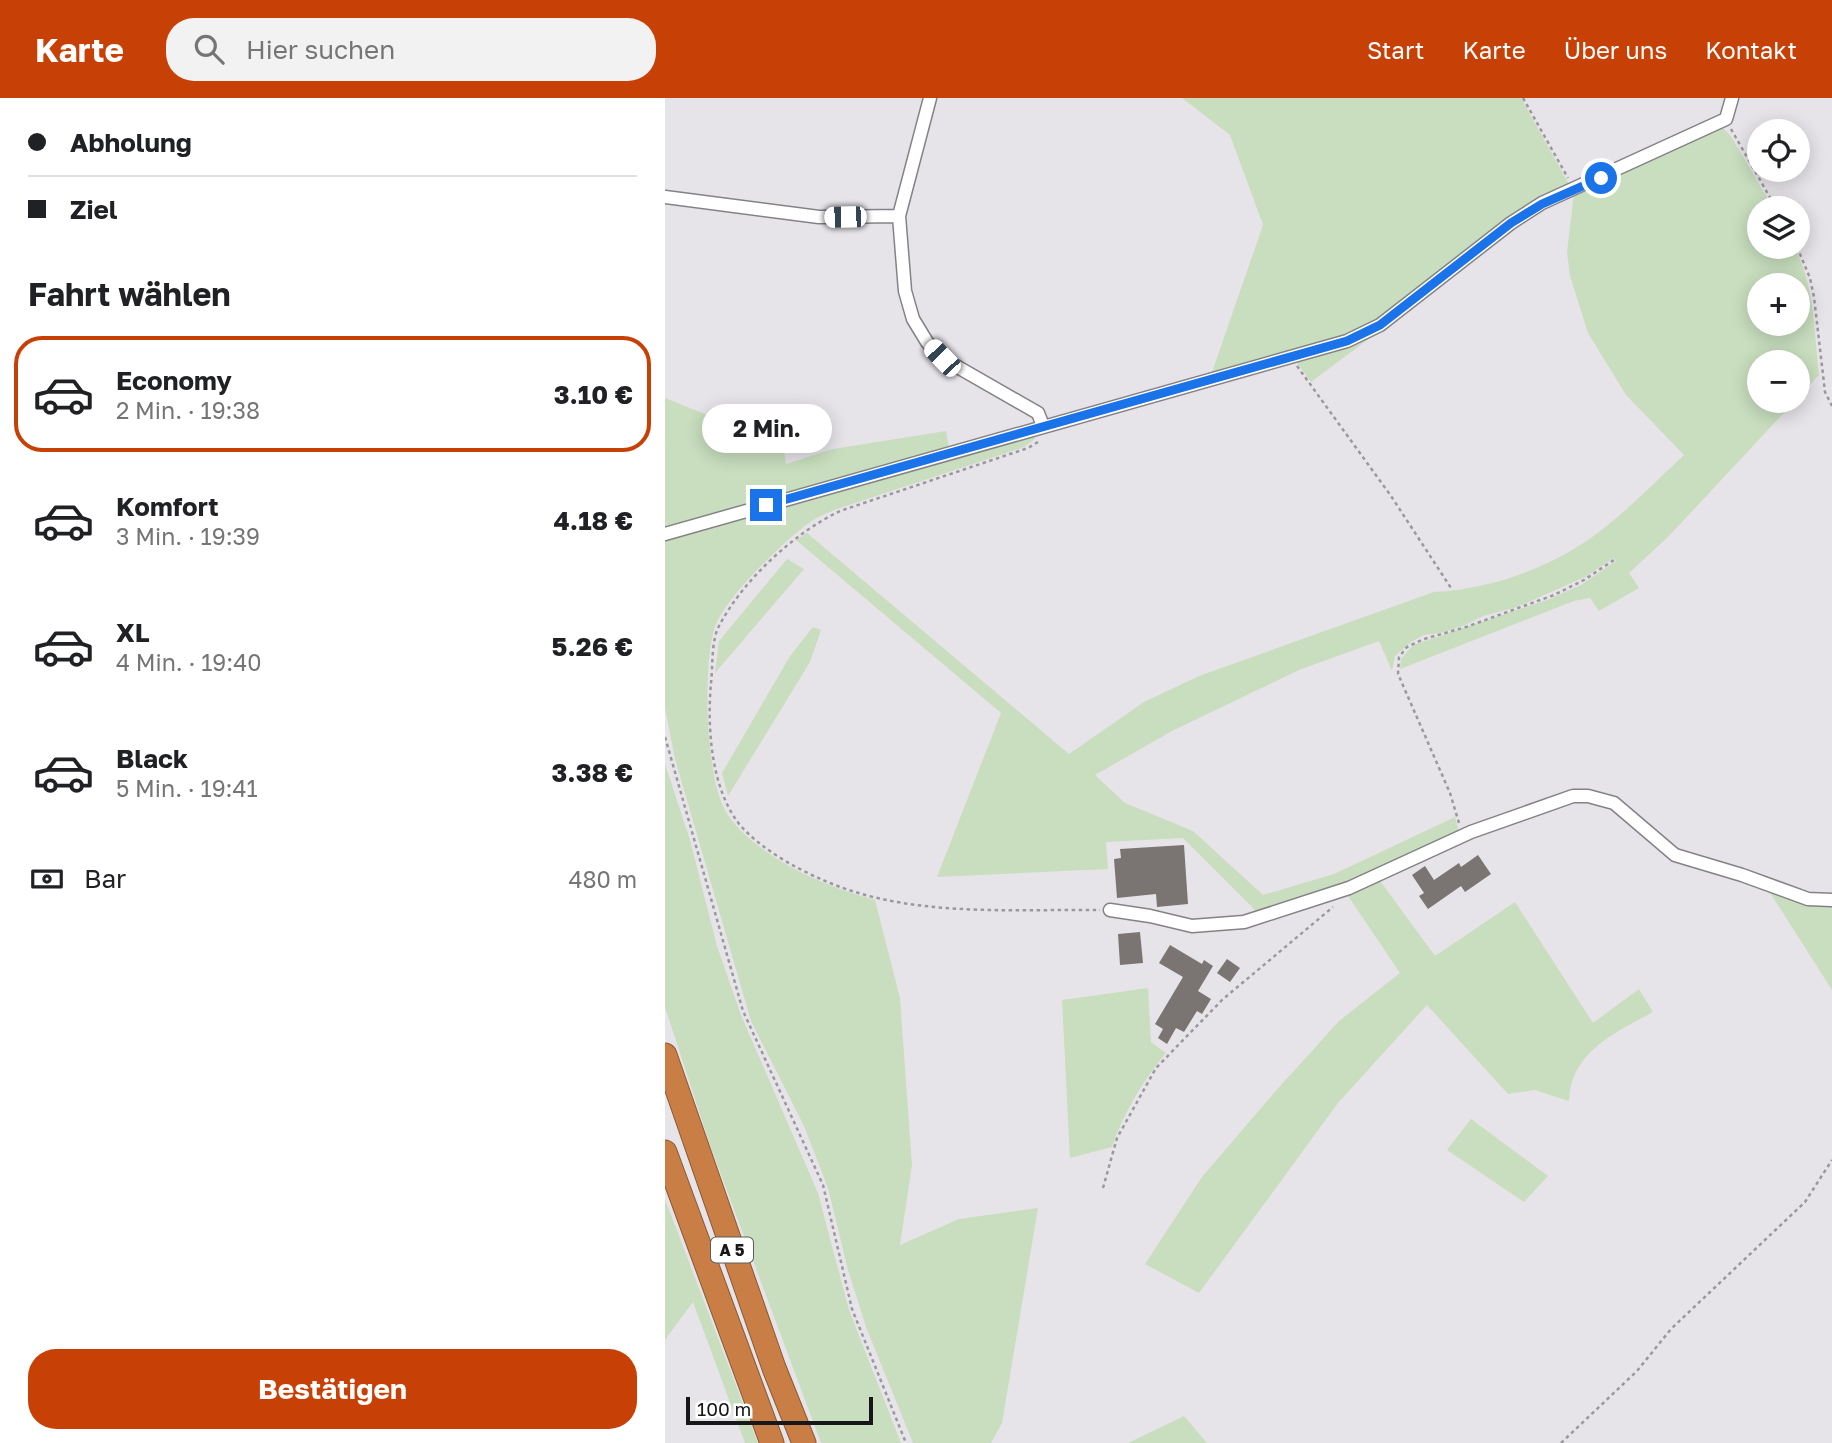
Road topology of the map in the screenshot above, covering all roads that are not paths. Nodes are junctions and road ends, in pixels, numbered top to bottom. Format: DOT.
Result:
graph roads {
  1 [pos="930,98"];
  2 [pos="1732,98"];
  3 [pos="665,197"];
  4 [pos="899,216"];
  5 [pos="1043,426"];
  6 [pos="665,534"];
  7 [pos="1832,900"];
  8 [pos="1110,910"];
  9 [pos="665,1055"];
  10 [pos="665,1152"];
  11 [pos="772,1443"];
  12 [pos="804,1443"];
  1 -- 4 [label="street"];
  2 -- 5 [label="street"];
  3 -- 4 [label="street"];
  4 -- 5 [label="street"];
  5 -- 6 [label="street"];
  7 -- 8 [label="street"];
  9 -- 12 [label="highway, A 5"];
  10 -- 11 [label="highway, A 5"];
}
